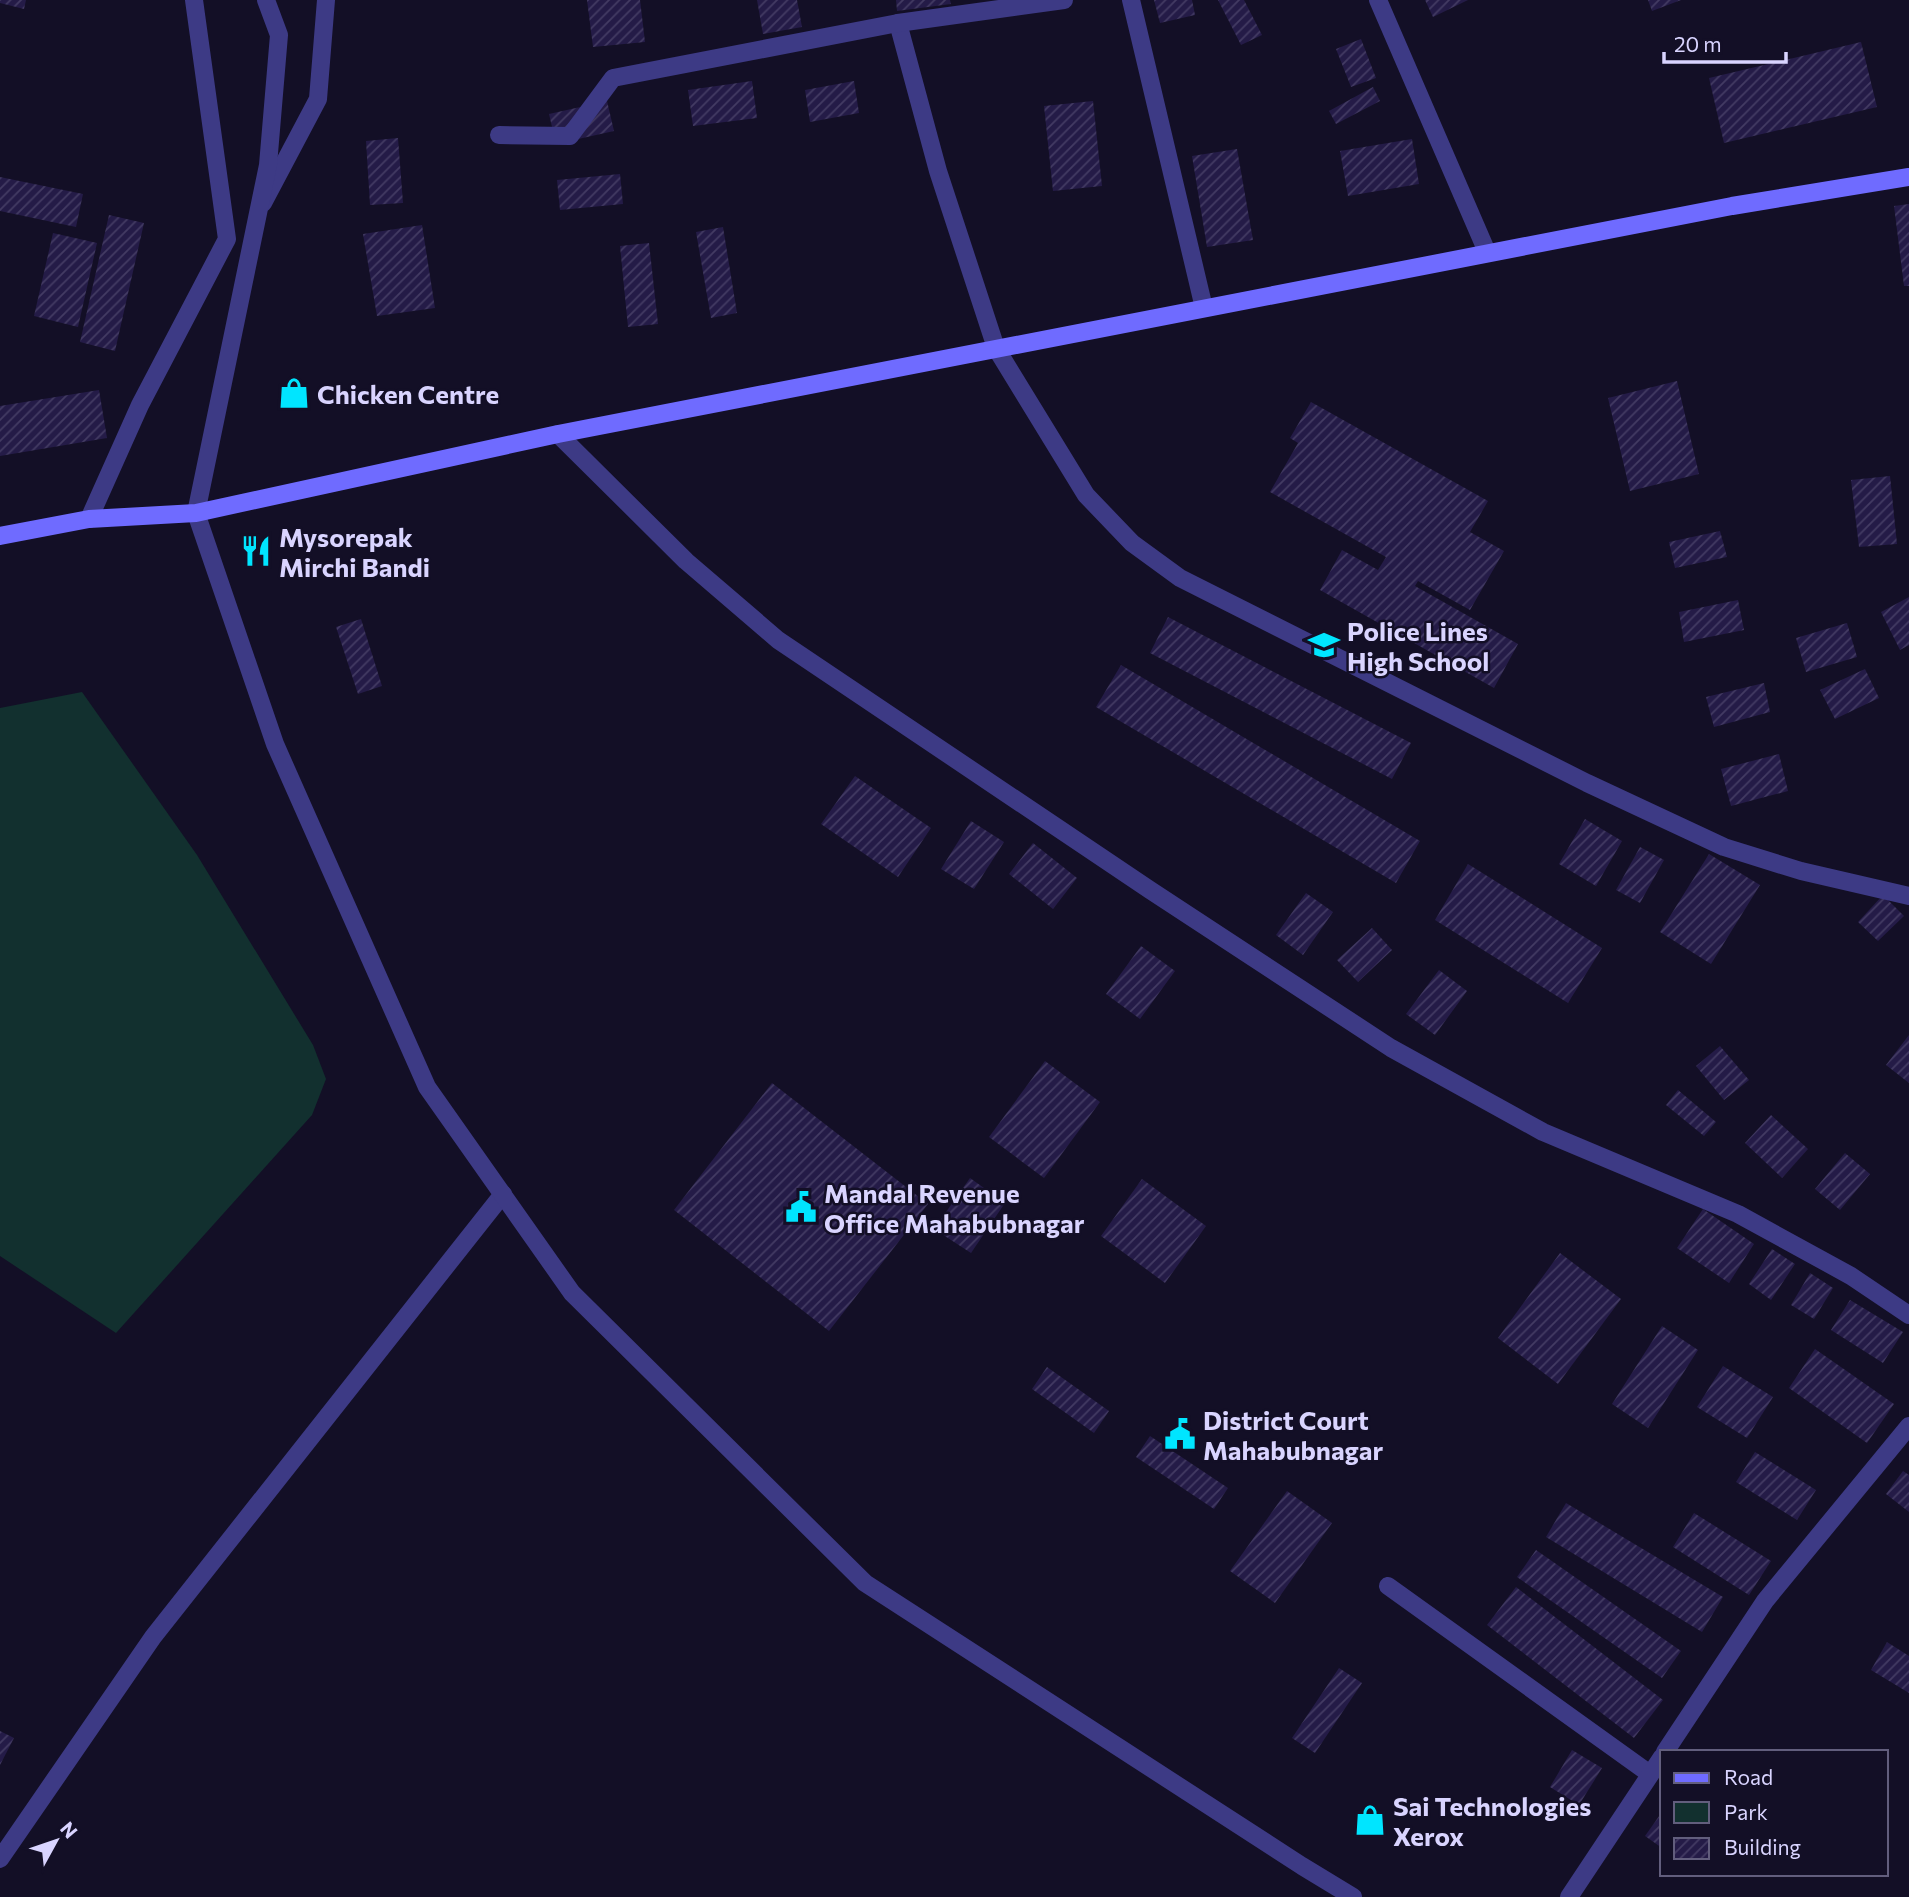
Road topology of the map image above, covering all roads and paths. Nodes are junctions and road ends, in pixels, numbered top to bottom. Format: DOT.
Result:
graph roads {
  1 [pos="194,0"];
  2 [pos="266,0"];
  3 [pos="326,0"];
  4 [pos="1065,0"];
  5 [pos="1131,0"];
  6 [pos="1378,0"];
  7 [pos="898,23"];
  8 [pos="499,135"];
  9 [pos="1909,177"];
  10 [pos="258,213"];
  11 [pos="1487,252"];
  12 [pos="1204,308"];
  13 [pos="996,348"];
  14 [pos="558,434"];
  15 [pos="196,513"];
  16 [pos="89,519"];
  17 [pos="0,536"];
  18 [pos="1909,896"];
  19 [pos="503,1194"];
  20 [pos="1909,1315"];
  21 [pos="1909,1426"];
  22 [pos="1388,1586"];
  23 [pos="1666,1750"];
  24 [pos="1660,1759"];
  25 [pos="1650,1774"];
  26 [pos="0,1858"];
  27 [pos="1353,1897"];
  28 [pos="1569,1897"];
  1 -- 16 [label="street"];
  2 -- 10 [label="street"];
  3 -- 10 [label="street"];
  4 -- 7 [label="street"];
  5 -- 12 [label="street"];
  6 -- 11 [label="street"];
  7 -- 8 [label="street"];
  7 -- 13 [label="street"];
  9 -- 11 [label="main road"];
  10 -- 15 [label="street"];
  11 -- 12 [label="main road"];
  12 -- 13 [label="main road"];
  13 -- 14 [label="main road"];
  13 -- 18 [label="street"];
  14 -- 15 [label="main road"];
  14 -- 20 [label="street"];
  15 -- 16 [label="main road"];
  15 -- 19 [label="street"];
  16 -- 17 [label="main road"];
  19 -- 26 [label="street"];
  19 -- 27 [label="street"];
  21 -- 23 [label="street"];
  22 -- 25 [label="street"];
  24 -- 25 [label="street"];
  25 -- 28 [label="street"];
}
